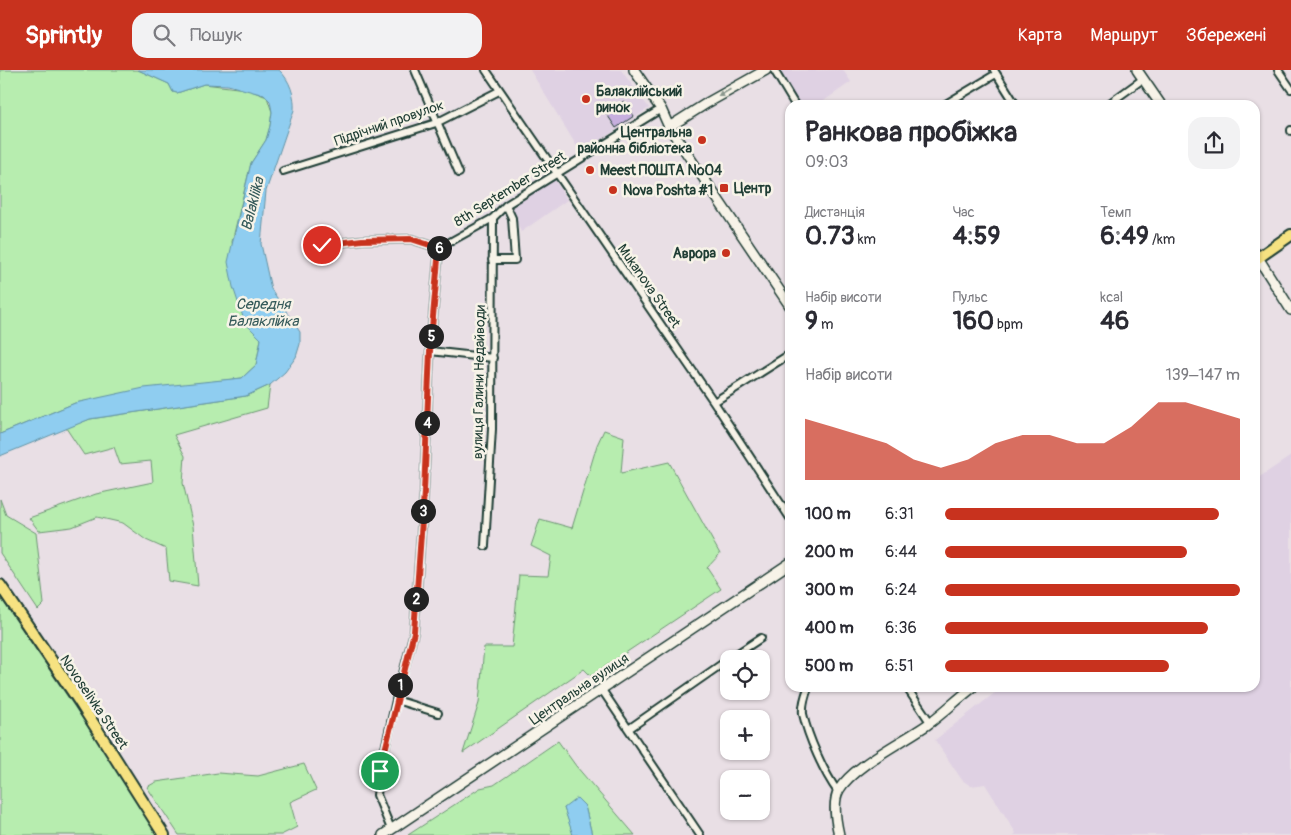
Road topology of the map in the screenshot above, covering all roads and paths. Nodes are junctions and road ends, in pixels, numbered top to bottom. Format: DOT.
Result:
graph roads {
  1 [pos="414,70"];
  2 [pos="486,70"];
  3 [pos="634,70"];
  4 [pos="766,70"];
  5 [pos="774,70"];
  6 [pos="1137,70"];
  7 [pos="1278,70"];
  8 [pos="995,72"];
  9 [pos="1143,79"];
  10 [pos="1291,89"];
  11 [pos="499,91"];
  12 [pos="792,100"];
  13 [pos="952,100"];
  14 [pos="1013,100"];
  15 [pos="1114,100"];
  16 [pos="1158,100"];
  17 [pos="661,110"];
  18 [pos="436,122"];
  19 [pos="669,127"];
  20 [pos="283,171"];
  21 [pos="459,172"];
  22 [pos="556,174"];
  23 [pos="506,205"];
  24 [pos="493,218"];
  25 [pos="1291,235"];
  26 [pos="439,248"];
  27 [pos="1260,254"];
  28 [pos="314,255"];
  29 [pos="492,260"];
  30 [pos="1260,263"];
  31 [pos="785,299"];
  32 [pos="1291,310"];
  33 [pos="430,351"];
  34 [pos="785,357"];
  35 [pos="493,358"];
  36 [pos="714,402"];
  37 [pos="785,510"];
  38 [pos="485,546"];
  39 [pos="785,566"];
  40 [pos="0,585"];
  41 [pos="761,638"];
  42 [pos="743,650"];
  43 [pos="720,665"];
  44 [pos="602,690"];
  45 [pos="807,692"];
  46 [pos="910,692"];
  47 [pos="967,692"];
  48 [pos="396,700"];
  49 [pos="438,713"];
  50 [pos="930,722"];
  51 [pos="630,728"];
  52 [pos="838,792"];
  53 [pos="391,829"];
  54 [pos="164,835"];
  55 [pos="382,835"];
  56 [pos="700,835"];
  57 [pos="839,835"];
  1 -- 18 [label="street"];
  2 -- 11 [label="street, Mukanova Street"];
  3 -- 17 [label="street"];
  4 -- 19 [label="street, one-way"];
  5 -- 12 [label="street"];
  6 -- 9 [label="street"];
  7 -- 10 [label="street"];
  8 -- 13 [label="street"];
  8 -- 14 [label="street"];
  9 -- 15 [label="street"];
  9 -- 16 [label="street"];
  11 -- 18 [label="street, Підрічний провулок"];
  11 -- 22 [label="street, Mukanova Street"];
  17 -- 19 [label="street"];
  17 -- 22 [label="street, 8th September Street"];
  18 -- 20 [label="street, Підрічний провулок"];
  18 -- 21 [label="street"];
  19 -- 31 [label="street"];
  22 -- 23 [label="street, 8th September Street"];
  22 -- 36 [label="street, Mukanova Street"];
  23 -- 24 [label="street, 8th September Street"];
  23 -- 29 [label="street"];
  24 -- 26 [label="street, 8th September Street"];
  24 -- 29 [label="street, вулиця Галини Недайводи"];
  25 -- 27 [label="main road"];
  26 -- 28 [label="street"];
  26 -- 33 [label="street"];
  29 -- 35 [label="street, вулиця Галини Недайводи"];
  30 -- 32 [label="street"];
  33 -- 35 [label="street"];
  33 -- 48 [label="street"];
  34 -- 36 [label="street"];
  35 -- 38 [label="street, вулиця Галини Недайводи"];
  36 -- 37 [label="street, Mukanova Street"];
  39 -- 44 [label="street, Центральна вулиця"];
  40 -- 54 [label="main road, Novoselivka Street"];
  41 -- 42 [label="street"];
  43 -- 51 [label="street"];
  44 -- 51 [label="street"];
  44 -- 53 [label="street, Центральна вулиця"];
  45 -- 52 [label="street"];
  46 -- 50 [label="street"];
  47 -- 50 [label="street"];
  48 -- 49 [label="street"];
  48 -- 53 [label="street"];
  50 -- 52 [label="street"];
  51 -- 56 [label="street"];
  52 -- 57 [label="street"];
  53 -- 55 [label="street, Центральна вулиця"];
}
